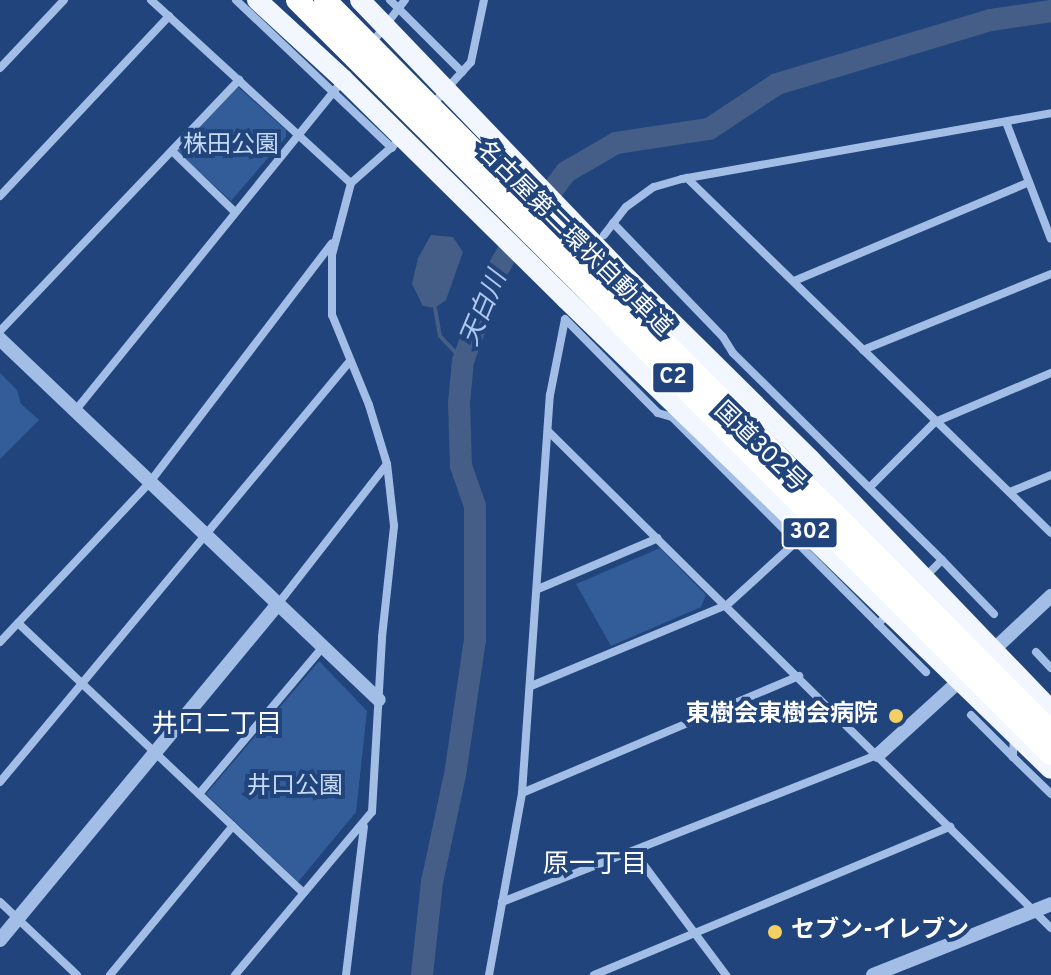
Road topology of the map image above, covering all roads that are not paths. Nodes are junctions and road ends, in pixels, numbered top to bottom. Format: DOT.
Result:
graph roads {
  1 [pos="64,0"];
  2 [pos="151,0"];
  3 [pos="236,0"];
  4 [pos="257,0"];
  5 [pos="297,0"];
  6 [pos="325,0"];
  7 [pos="360,0"];
  8 [pos="390,0"];
  9 [pos="405,0"];
  10 [pos="484,0"];
  11 [pos="398,9"];
  12 [pos="169,16"];
  13 [pos="0,68"];
  14 [pos="462,72"];
  15 [pos="239,80"];
  16 [pos="333,93"];
  17 [pos="1051,113"];
  18 [pos="1006,122"];
  19 [pos="300,134"];
  20 [pos="392,148"];
  21 [pos="172,151"];
  22 [pos="687,178"];
  23 [pos="1029,182"];
  24 [pos="351,183"];
  25 [pos="0,196"];
  26 [pos="234,211"];
  27 [pos="613,223"];
  28 [pos="604,235"];
  29 [pos="1051,239"];
  30 [pos="334,240"];
  31 [pos="1051,274"];
  32 [pos="794,281"];
  33 [pos="566,309"];
  34 [pos="0,331"];
  35 [pos="0,339"];
  36 [pos="863,350"];
  37 [pos="350,361"];
  38 [pos="1051,373"];
  39 [pos="75,411"];
  40 [pos="935,422"];
  41 [pos="548,431"];
  42 [pos="387,464"];
  43 [pos="1051,475"];
  44 [pos="150,482"];
  45 [pos="870,487"];
  46 [pos="1010,492"];
  47 [pos="1051,533"];
  48 [pos="207,537"];
  49 [pos="658,538"];
  50 [pos="796,542"];
  51 [pos="942,560"];
  52 [pos="923,579"];
  53 [pos="538,589"];
  54 [pos="1051,596"];
  55 [pos="278,604"];
  56 [pos="727,605"];
  57 [pos="994,614"];
  58 [pos="884,618"];
  59 [pos="18,623"];
  60 [pos="0,642"];
  61 [pos="323,647"];
  62 [pos="992,651"];
  63 [pos="1036,652"];
  64 [pos="1051,668"];
  65 [pos="926,672"];
  66 [pos="799,676"];
  67 [pos="960,681"];
  68 [pos="83,682"];
  69 [pos="531,686"];
  70 [pos="379,700"];
  71 [pos="1047,702"];
  72 [pos="971,715"];
  73 [pos="1051,732"];
  74 [pos="1014,733"];
  75 [pos="154,751"];
  76 [pos="1051,754"];
  77 [pos="878,755"];
  78 [pos="1013,757"];
  79 [pos="1051,769"];
  80 [pos="0,782"];
  81 [pos="522,793"];
  82 [pos="199,794"];
  83 [pos="1051,795"];
  84 [pos="233,826"];
  85 [pos="364,826"];
  86 [pos="950,827"];
  87 [pos="634,852"];
  88 [pos="304,893"];
  89 [pos="0,902"];
  90 [pos="502,902"];
  91 [pos="1051,904"];
  92 [pos="1034,911"];
  93 [pos="17,918"];
  94 [pos="1051,928"];
  95 [pos="697,934"];
  96 [pos="0,940"];
  97 [pos="77,975"];
  98 [pos="110,975"];
  99 [pos="235,975"];
  100 [pos="346,975"];
  101 [pos="489,975"];
  102 [pos="594,975"];
  103 [pos="726,975"];
  104 [pos="873,975"];
  1 -- 13 [label="street"];
  2 -- 12 [label="street"];
  3 -- 16 [label="street"];
  4 -- 33 [label="highway, 国道302号 / 302, bridge"];
  5 -- 76 [label="highway, 名古屋第二環状自動車道 / C2, bridge"];
  6 -- 73 [label="highway, 名古屋第二環状自動車道 / C2, bridge"];
  7 -- 52 [label="highway, 国道302号 / 302, bridge"];
  8 -- 11 [label="street"];
  9 -- 11 [label="street"];
  10 -- 14 [label="street"];
  11 -- 14 [label="street"];
  11 -- 16 [label="street"];
  12 -- 15 [label="street"];
  12 -- 25 [label="street"];
  14 -- 20 [label="street"];
  15 -- 19 [label="street"];
  15 -- 21 [label="street"];
  16 -- 19 [label="street"];
  16 -- 20 [label="street"];
  17 -- 18 [label="street"];
  18 -- 22 [label="street"];
  18 -- 23 [label="street"];
  19 -- 24 [label="street"];
  19 -- 26 [label="street"];
  20 -- 24 [label="street"];
  21 -- 26 [label="street"];
  21 -- 34 [label="street"];
  22 -- 27 [label="street"];
  22 -- 32 [label="street"];
  23 -- 29 [label="street"];
  23 -- 32 [label="street"];
  24 -- 30 [label="street"];
  26 -- 39 [label="street"];
  27 -- 28 [label="street"];
  27 -- 45 [label="street"];
  30 -- 37 [label="street"];
  30 -- 44 [label="street"];
  31 -- 36 [label="street"];
  32 -- 36 [label="street"];
  33 -- 41 [label="street"];
  33 -- 50 [label="street"];
  33 -- 58 [label="highway, 国道302号 / 302"];
  35 -- 39 [label="street"];
  36 -- 40 [label="street"];
  37 -- 42 [label="street"];
  37 -- 48 [label="street"];
  38 -- 40 [label="street"];
  39 -- 44 [label="street"];
  40 -- 45 [label="street"];
  40 -- 46 [label="street"];
  41 -- 49 [label="street"];
  41 -- 53 [label="street"];
  42 -- 55 [label="street"];
  42 -- 70 [label="street"];
  43 -- 46 [label="street"];
  44 -- 48 [label="street"];
  44 -- 59 [label="street"];
  45 -- 51 [label="street"];
  46 -- 47 [label="street"];
  48 -- 55 [label="street"];
  48 -- 68 [label="street"];
  49 -- 53 [label="street"];
  49 -- 56 [label="street"];
  50 -- 56 [label="street"];
  50 -- 58 [label="street"];
  51 -- 52 [label="street"];
  51 -- 57 [label="street"];
  52 -- 62 [label="highway, 国道302号 / 302"];
  53 -- 69 [label="street"];
  54 -- 62 [label="street"];
  55 -- 61 [label="street"];
  55 -- 75 [label="street"];
  56 -- 66 [label="street"];
  56 -- 69 [label="street"];
  58 -- 65 [label="street"];
  58 -- 67 [label="highway, 国道302号 / 302"];
  59 -- 60 [label="street"];
  59 -- 68 [label="street"];
  61 -- 70 [label="street"];
  61 -- 82 [label="street"];
  62 -- 67 [label="street"];
  62 -- 71 [label="highway, 国道302号 / 302"];
  63 -- 64 [label="street"];
  66 -- 77 [label="street"];
  66 -- 81 [label="street"];
  67 -- 74 [label="highway, 国道302号 / 302"];
  67 -- 77 [label="street"];
  68 -- 75 [label="street"];
  68 -- 80 [label="street"];
  69 -- 81 [label="street"];
  70 -- 85 [label="street"];
  72 -- 78 [label="street"];
  74 -- 78 [label="street"];
  74 -- 79 [label="highway, 国道302号 / 302"];
  75 -- 82 [label="street"];
  75 -- 93 [label="street"];
  77 -- 86 [label="street"];
  77 -- 87 [label="street"];
  78 -- 83 [label="street"];
  81 -- 90 [label="street"];
  82 -- 84 [label="street"];
  84 -- 88 [label="street"];
  84 -- 98 [label="street"];
  85 -- 88 [label="street"];
  85 -- 100 [label="street"];
  86 -- 92 [label="street"];
  86 -- 95 [label="street"];
  87 -- 90 [label="street"];
  87 -- 95 [label="street"];
  88 -- 99 [label="street"];
  89 -- 93 [label="street"];
  90 -- 101 [label="street"];
  91 -- 92 [label="street"];
  92 -- 94 [label="street"];
  92 -- 104 [label="street"];
  93 -- 96 [label="street"];
  93 -- 97 [label="street"];
  95 -- 102 [label="street"];
  95 -- 103 [label="street"];
}
